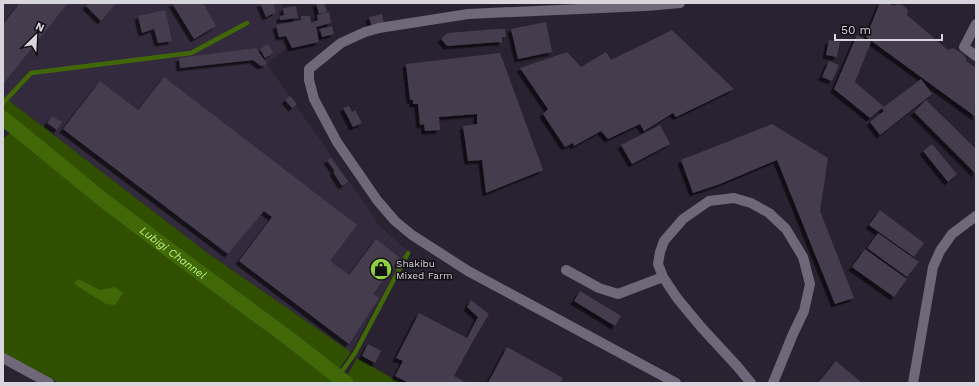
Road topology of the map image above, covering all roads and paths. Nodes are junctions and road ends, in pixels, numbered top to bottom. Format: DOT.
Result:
graph roads {
  1 [pos="680,3"];
  2 [pos="976,24"];
  3 [pos="976,56"];
  4 [pos="976,216"];
  5 [pos="566,270"];
  6 [pos="663,277"];
  7 [pos="3,358"];
  8 [pos="49,383"];
  9 [pos="676,383"];
  10 [pos="752,383"];
  11 [pos="773,383"];
  12 [pos="913,383"];
  1 -- 9 [label="street"];
  2 -- 3 [label="street"];
  4 -- 12 [label="street"];
  5 -- 6 [label="street"];
  6 -- 10 [label="street"];
  6 -- 11 [label="street"];
  7 -- 8 [label="street"];
}
